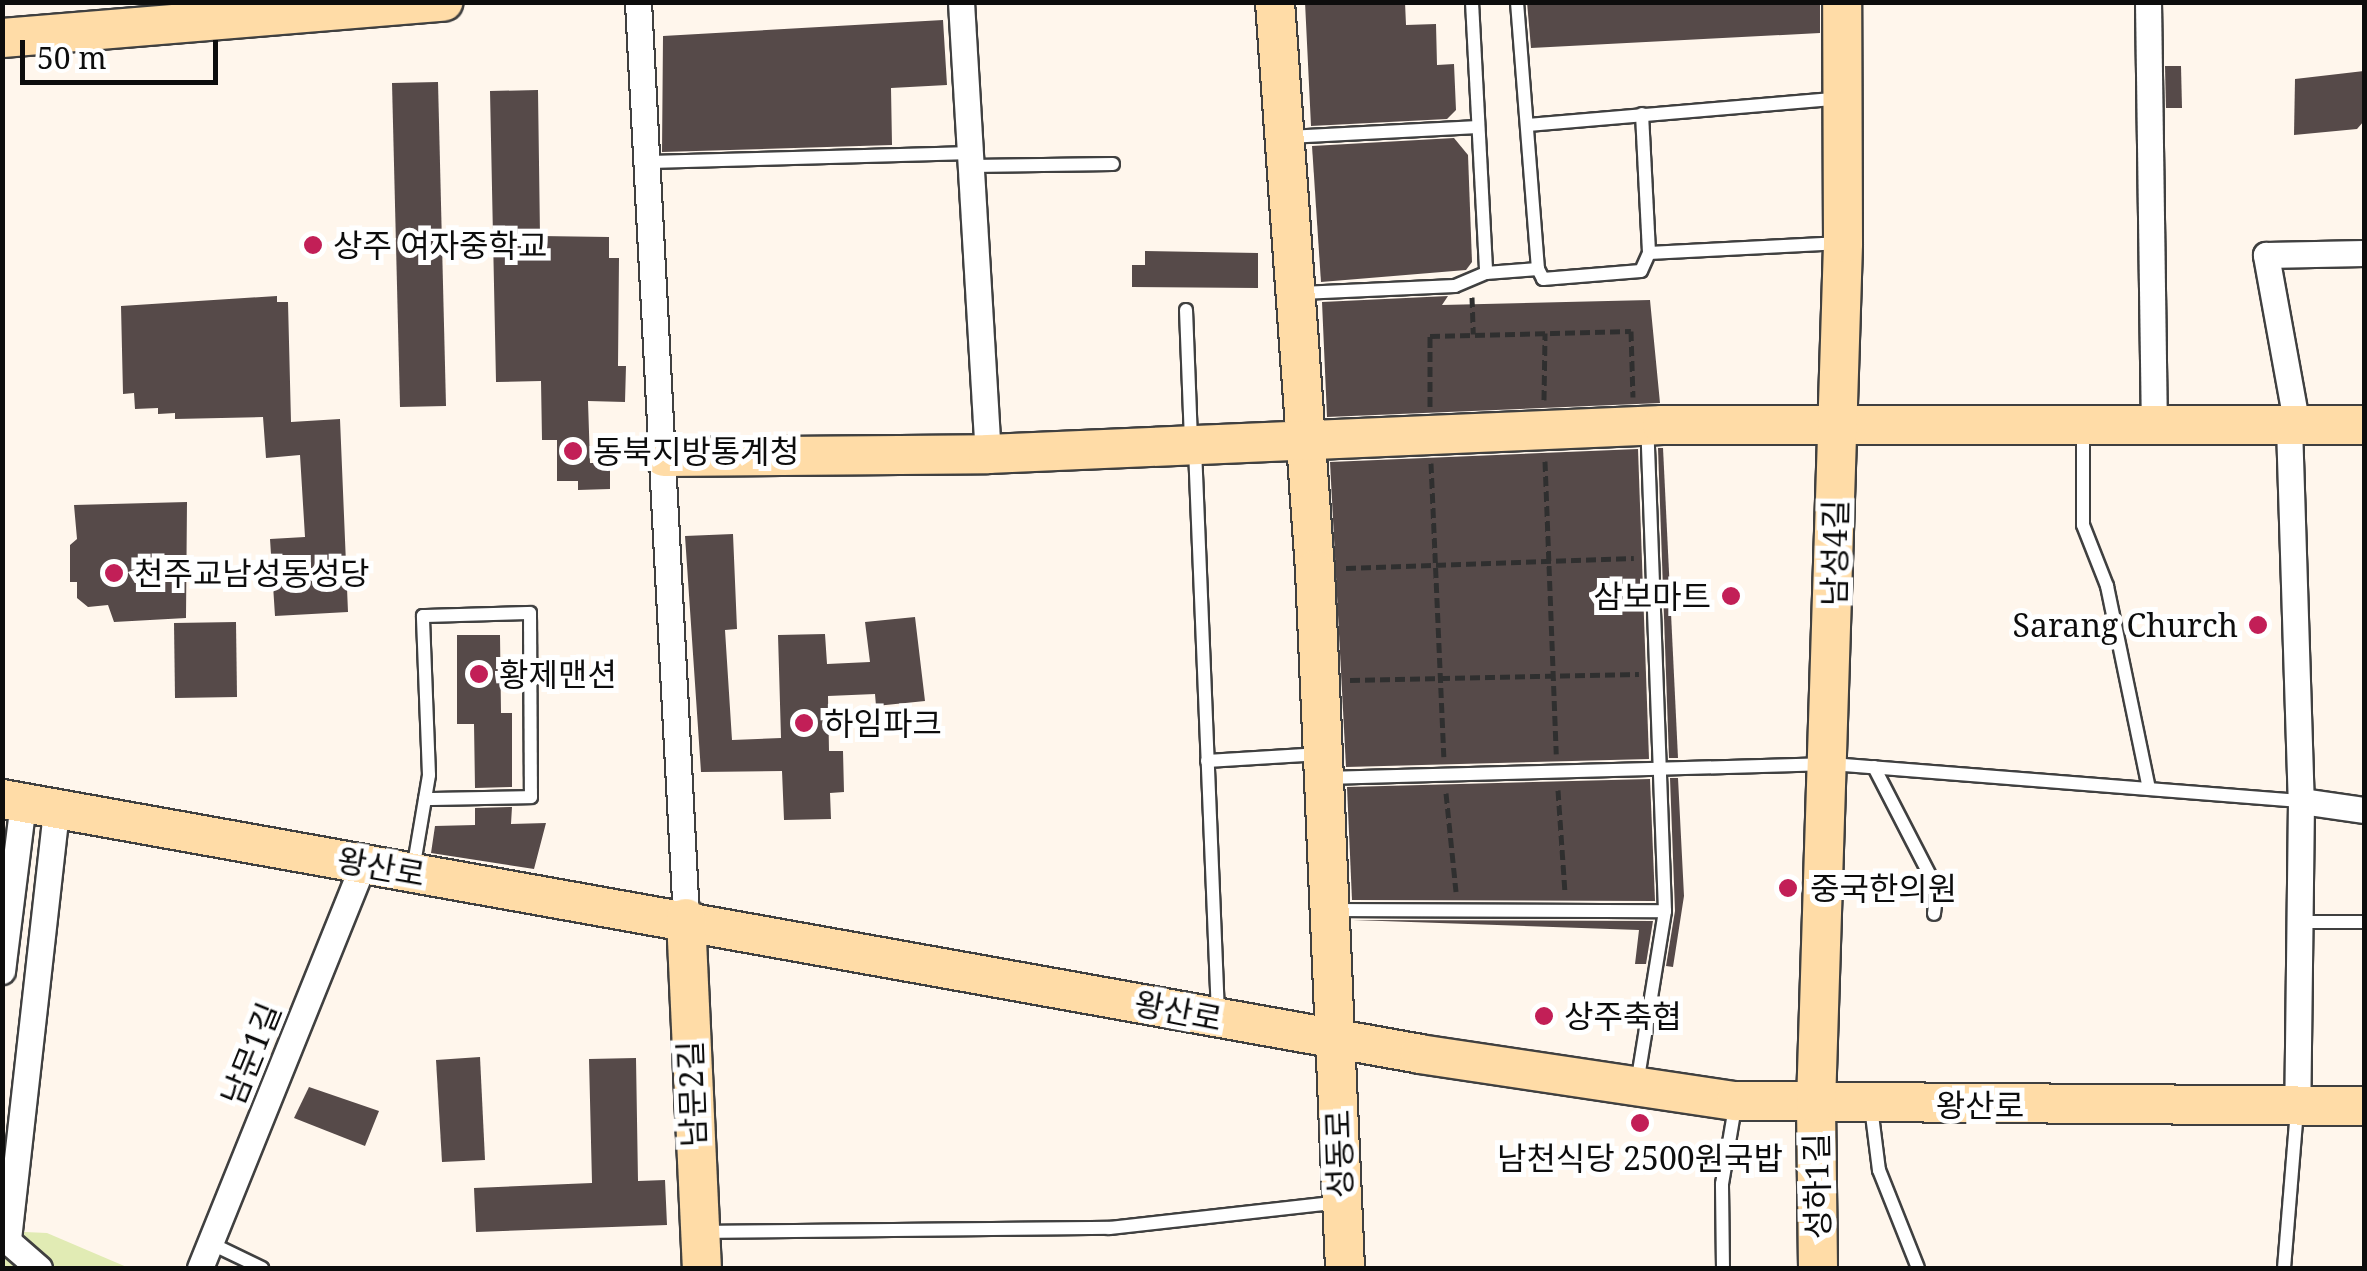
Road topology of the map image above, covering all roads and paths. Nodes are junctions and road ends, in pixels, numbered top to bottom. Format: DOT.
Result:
graph roads {
  1 [pos="444,2"];
  2 [pos="638,2"];
  3 [pos="961,2"];
  4 [pos="1275,2"];
  5 [pos="1472,2"];
  6 [pos="1517,2"];
  7 [pos="1842,2"];
  8 [pos="2148,2"];
  9 [pos="2,38"];
  10 [pos="1843,98"];
  11 [pos="1642,114"];
  12 [pos="1528,124"];
  13 [pos="1476,127"];
  14 [pos="1284,137"];
  15 [pos="972,160"];
  16 [pos="650,162"];
  17 [pos="1113,164"];
  18 [pos="1843,243"];
  19 [pos="1649,253"];
  20 [pos="2364,253"];
  21 [pos="1538,269"];
  22 [pos="1486,273"];
  23 [pos="1471,279"];
  24 [pos="1296,293"];
  25 [pos="1186,310"];
  26 [pos="1545,333"];
  27 [pos="1473,334"];
  28 [pos="1838,423"];
  29 [pos="2364,425"];
  30 [pos="2083,426"];
  31 [pos="2293,426"];
  32 [pos="2154,427"];
  33 [pos="1641,429"];
  34 [pos="1544,434"];
  35 [pos="1430,438"];
  36 [pos="1306,442"];
  37 [pos="1193,447"];
  38 [pos="988,454"];
  39 [pos="664,457"];
  40 [pos="1647,558"];
  41 [pos="1549,561"];
  42 [pos="1436,565"];
  43 [pos="1315,570"];
  44 [pos="1554,673"];
  45 [pos="1652,674"];
  46 [pos="1442,677"];
  47 [pos="1321,682"];
  48 [pos="1207,762"];
  49 [pos="1831,764"];
  50 [pos="1656,765"];
  51 [pos="1324,766"];
  52 [pos="1874,767"];
  53 [pos="1557,768"];
  54 [pos="1444,774"];
  55 [pos="2149,789"];
  56 [pos="425,799"];
  57 [pos="2301,801"];
  58 [pos="27,804"];
  59 [pos="2364,810"];
  60 [pos="363,864"];
  61 [pos="413,873"];
  62 [pos="1458,909"];
  63 [pos="1328,910"];
  64 [pos="1665,911"];
  65 [pos="1934,914"];
  66 [pos="1567,915"];
  67 [pos="686,918"];
  68 [pos="2299,922"];
  69 [pos="2364,922"];
  70 [pos="2,971"];
  71 [pos="1218,1019"];
  72 [pos="1335,1039"];
  73 [pos="1637,1086"];
  74 [pos="1736,1101"];
  75 [pos="1816,1104"];
  76 [pos="1871,1104"];
  77 [pos="2298,1106"];
  78 [pos="2364,1106"];
  79 [pos="1340,1202"];
  80 [pos="210,1243"];
  81 [pos="19,1248"];
  82 [pos="701,1250"];
  83 [pos="63,1268"];
  84 [pos="200,1268"];
  85 [pos="262,1268"];
  86 [pos="1345,1268"];
  87 [pos="1723,1268"];
  88 [pos="1818,1268"];
  89 [pos="1918,1268"];
  90 [pos="2284,1268"];
  1 -- 9 [label="street"];
  2 -- 16 [label="street"];
  3 -- 15 [label="street"];
  4 -- 14 [label="street, 성동로"];
  5 -- 13 [label="lane"];
  6 -- 12 [label="lane"];
  7 -- 10 [label="street, 남성4길"];
  8 -- 32 [label="street"];
  10 -- 11 [label="lane"];
  10 -- 18 [label="street, 남성4길"];
  11 -- 12 [label="lane"];
  11 -- 19 [label="lane"];
  12 -- 21 [label="lane"];
  13 -- 14 [label="lane"];
  13 -- 22 [label="lane"];
  14 -- 24 [label="street, 성동로"];
  15 -- 16 [label="lane"];
  15 -- 17 [label="lane"];
  15 -- 38 [label="street"];
  16 -- 39 [label="street"];
  18 -- 19 [label="lane"];
  18 -- 28 [label="street, 남성4길"];
  19 -- 21 [label="lane"];
  20 -- 31 [label="street"];
  21 -- 22 [label="lane"];
  22 -- 23 [label="lane"];
  23 -- 24 [label="lane"];
  23 -- 27 [label="path"];
  24 -- 36 [label="street, 성동로"];
  25 -- 37 [label="lane"];
  26 -- 27 [label="path"];
  26 -- 33 [label="path"];
  26 -- 34 [label="path"];
  27 -- 35 [label="path"];
  28 -- 30 [label="street"];
  28 -- 33 [label="street"];
  28 -- 49 [label="street, 남성4길"];
  29 -- 31 [label="street"];
  30 -- 32 [label="street"];
  30 -- 55 [label="lane"];
  31 -- 32 [label="street"];
  31 -- 57 [label="street"];
  33 -- 34 [label="street"];
  33 -- 40 [label="lane"];
  34 -- 35 [label="street"];
  34 -- 41 [label="path"];
  35 -- 36 [label="street"];
  35 -- 42 [label="path"];
  36 -- 37 [label="street"];
  36 -- 43 [label="street, 성동로"];
  37 -- 38 [label="street"];
  37 -- 48 [label="lane"];
  38 -- 39 [label="street"];
  39 -- 67 [label="street"];
  40 -- 41 [label="path"];
  40 -- 45 [label="lane"];
  41 -- 42 [label="path"];
  41 -- 44 [label="path"];
  42 -- 43 [label="path"];
  42 -- 46 [label="path"];
  43 -- 47 [label="street, 성동로"];
  44 -- 45 [label="path"];
  44 -- 46 [label="path"];
  44 -- 53 [label="path"];
  45 -- 50 [label="lane"];
  46 -- 47 [label="path"];
  46 -- 54 [label="path"];
  47 -- 51 [label="street, 성동로"];
  48 -- 51 [label="lane"];
  48 -- 71 [label="lane"];
  49 -- 50 [label="lane"];
  49 -- 52 [label="lane"];
  49 -- 75 [label="street, 남성4길"];
  50 -- 53 [label="lane"];
  50 -- 64 [label="lane"];
  51 -- 54 [label="lane"];
  51 -- 63 [label="street, 성동로"];
  52 -- 55 [label="lane"];
  52 -- 65 [label="lane"];
  53 -- 54 [label="lane"];
  53 -- 66 [label="path"];
  54 -- 62 [label="path"];
  55 -- 57 [label="lane"];
  56 -- 56 [label="lane"];
  56 -- 61 [label="lane"];
  57 -- 59 [label="street"];
  57 -- 68 [label="street"];
  58 -- 60 [label="street, 왕산로"];
  58 -- 70 [label="street"];
  58 -- 81 [label="street"];
  60 -- 61 [label="street, 왕산로"];
  60 -- 80 [label="street, 남문1길"];
  61 -- 67 [label="street, 왕산로"];
  62 -- 63 [label="lane"];
  62 -- 66 [label="lane"];
  63 -- 72 [label="street, 성동로"];
  64 -- 66 [label="lane"];
  64 -- 73 [label="lane"];
  67 -- 71 [label="street, 왕산로"];
  67 -- 82 [label="street, 남문2길"];
  68 -- 69 [label="lane"];
  68 -- 77 [label="street"];
  71 -- 72 [label="street, 왕산로"];
  72 -- 73 [label="street, 왕산로"];
  72 -- 79 [label="street, 성동로"];
  73 -- 74 [label="street, 왕산로"];
  74 -- 75 [label="street, 왕산로"];
  74 -- 87 [label="lane"];
  75 -- 76 [label="street, 왕산로"];
  75 -- 88 [label="street, 성하1길"];
  76 -- 77 [label="street, 왕산로"];
  76 -- 89 [label="lane"];
  77 -- 78 [label="street, 왕산로"];
  77 -- 90 [label="lane"];
  79 -- 82 [label="lane"];
  79 -- 86 [label="street, 성동로"];
  80 -- 84 [label="street, 남문1길"];
  80 -- 85 [label="lane"];
  81 -- 83 [label="street"];
}
